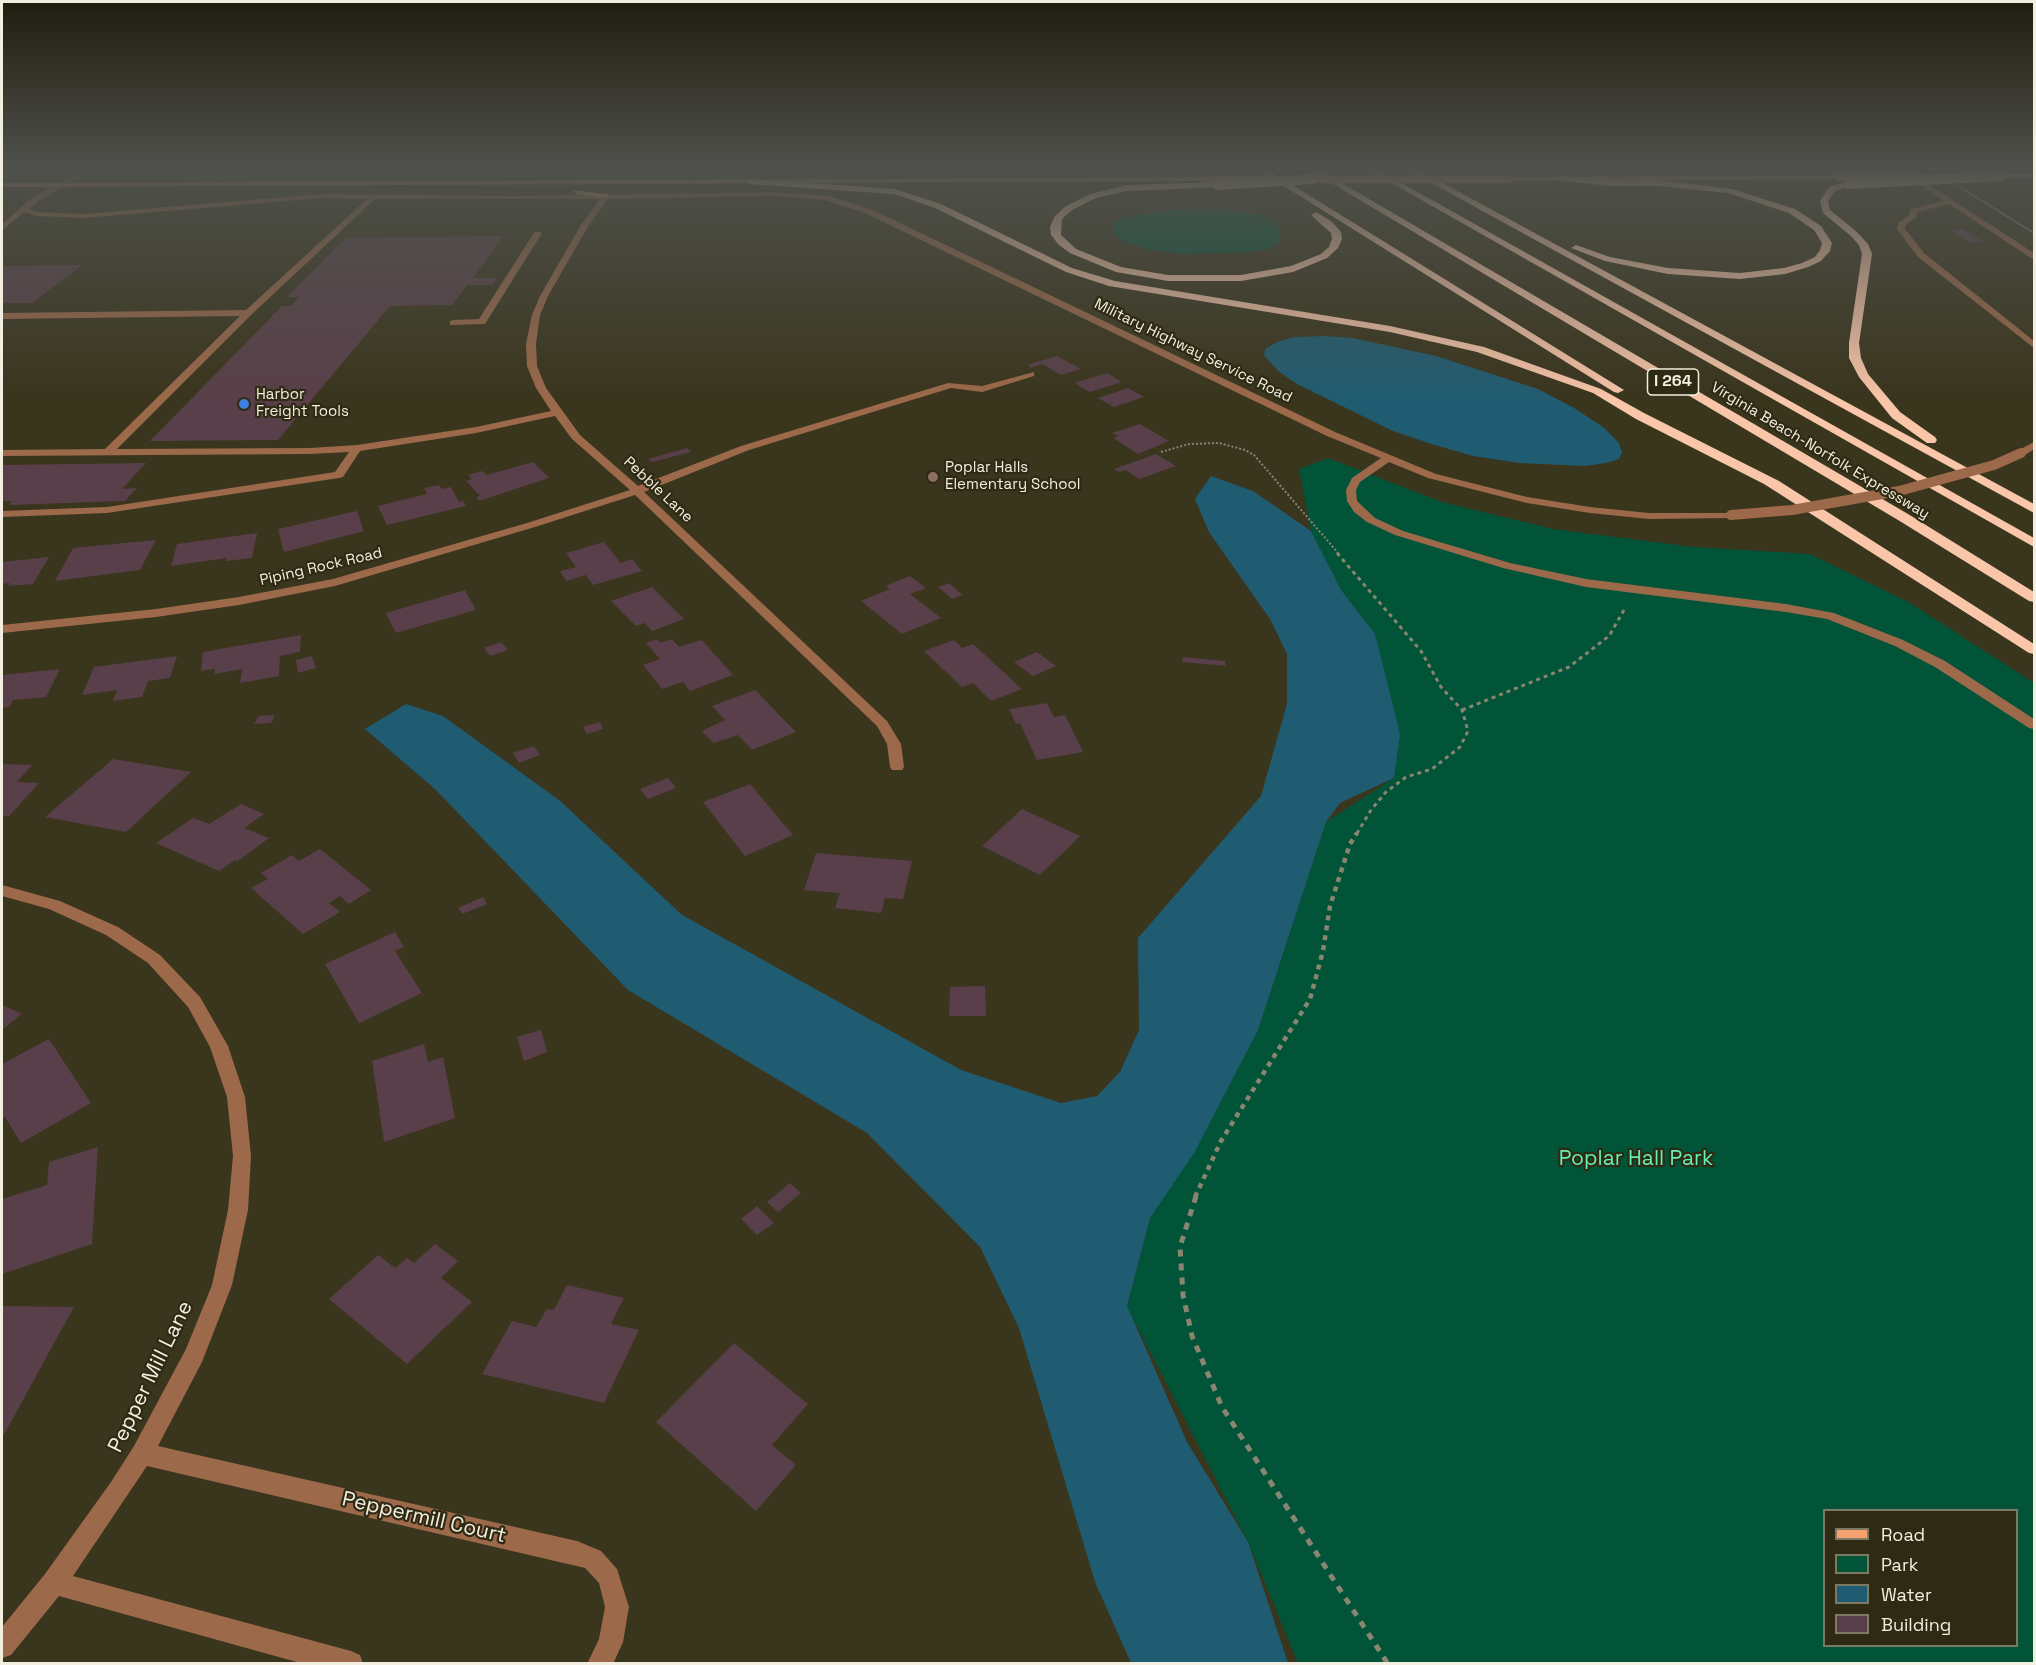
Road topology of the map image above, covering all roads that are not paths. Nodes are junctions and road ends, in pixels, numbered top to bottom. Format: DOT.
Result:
graph roads {
  1 [pos="320,246"];
  2 [pos="529,246"];
  3 [pos="573,246"];
  4 [pos="941,246"];
  5 [pos="1020,246"];
  6 [pos="1067,246"];
  7 [pos="1334,246"];
  8 [pos="1384,246"];
  9 [pos="1437,246"];
  10 [pos="1509,246"];
  11 [pos="1552,246"];
  12 [pos="1570,246"];
  13 [pos="1826,246"];
  14 [pos="1864,246"];
  15 [pos="1914,246"];
  16 [pos="2018,246"];
  17 [pos="2034,256"];
  18 [pos="248,313"];
  19 [pos="2,316"];
  20 [pos="453,323"];
  21 [pos="2034,345"];
  22 [pos="1031,374"];
  23 [pos="557,413"];
  24 [pos="2034,445"];
  25 [pos="357,448"];
  26 [pos="2,453"];
  27 [pos="107,453"];
  28 [pos="1387,459"];
  29 [pos="1774,484"];
  30 [pos="637,490"];
  31 [pos="2034,504"];
  32 [pos="2034,509"];
  33 [pos="2,514"];
  34 [pos="2034,543"];
  35 [pos="2034,598"];
  36 [pos="2,629"];
  37 [pos="2034,650"];
  38 [pos="2034,726"];
  39 [pos="897,767"];
  40 [pos="2,891"];
  41 [pos="142,1454"];
  42 [pos="54,1584"];
  43 [pos="2,1646"];
  44 [pos="351,1664"];
  45 [pos="599,1664"];
  1 -- 18 [label="street"];
  2 -- 20 [label="street"];
  3 -- 23 [label="street, Pebble Lane"];
  4 -- 28 [label="street, Military Highway Service Road"];
  5 -- 29 [label="highway"];
  6 -- 7 [label="highway"];
  8 -- 29 [label="highway"];
  9 -- 35 [label="highway, Virginia Beach-Norfolk Expressway / I 264"];
  10 -- 34 [label="highway, Virginia Beach-Norfolk Expressway / I 264"];
  11 -- 32 [label="highway"];
  12 -- 13 [label="highway"];
  14 -- 31 [label="highway"];
  15 -- 21 [label="street"];
  16 -- 17 [label="street"];
  18 -- 19 [label="street"];
  18 -- 27 [label="street"];
  22 -- 30 [label="street, Piping Rock Road"];
  23 -- 25 [label="street"];
  23 -- 30 [label="street, Pebble Lane"];
  24 -- 28 [label="street, Military Highway Service Road, bridge"];
  25 -- 27 [label="street"];
  25 -- 33 [label="street"];
  26 -- 27 [label="street"];
  28 -- 38 [label="street"];
  29 -- 37 [label="highway"];
  30 -- 36 [label="street, Piping Rock Road"];
  30 -- 39 [label="street, Pebble Lane"];
  40 -- 41 [label="street, Pepper Mill Lane"];
  41 -- 42 [label="street, Pepper Mill Lane"];
  41 -- 45 [label="street, Peppermill Court"];
  42 -- 43 [label="street, Pepper Mill Lane"];
  42 -- 44 [label="street"];
}
